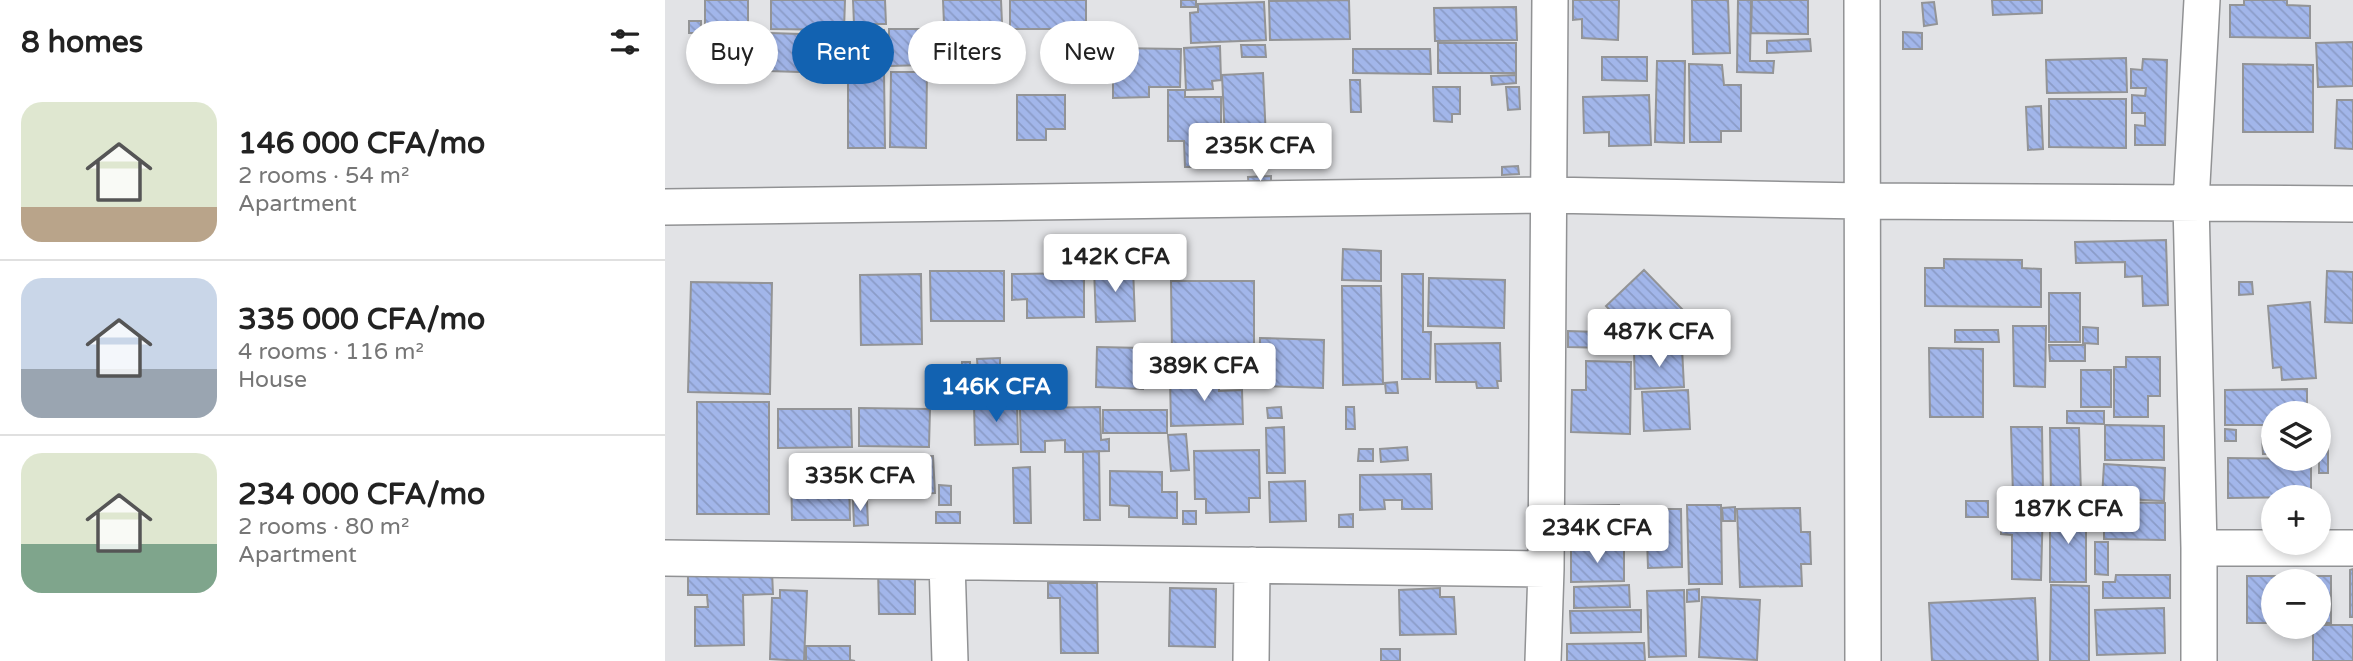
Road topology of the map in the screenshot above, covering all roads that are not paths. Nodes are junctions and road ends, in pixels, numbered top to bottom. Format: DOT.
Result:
graph roads {
  1 [pos="1550,0"];
  2 [pos="1862,0"];
  3 [pos="2202,0"];
  4 [pos="1548,195"];
  5 [pos="1863,201"];
  6 [pos="2191,202"];
  7 [pos="2353,204"];
  8 [pos="665,207"];
  9 [pos="2199,548"];
  10 [pos="2353,548"];
  11 [pos="665,558"];
  12 [pos="947,562"];
  13 [pos="1252,565"];
  14 [pos="1546,569"];
  15 [pos="950,661"];
  16 [pos="1251,661"];
  17 [pos="1543,661"];
  18 [pos="1863,661"];
  19 [pos="2199,661"];
  1 -- 4 [label="street"];
  2 -- 5 [label="street"];
  3 -- 6 [label="street"];
  4 -- 5 [label="street"];
  4 -- 8 [label="street"];
  4 -- 14 [label="street"];
  5 -- 6 [label="street"];
  5 -- 18 [label="street"];
  6 -- 7 [label="street"];
  6 -- 9 [label="street"];
  9 -- 10 [label="street"];
  9 -- 19 [label="street"];
  11 -- 12 [label="street"];
  12 -- 13 [label="street"];
  12 -- 15 [label="street"];
  13 -- 14 [label="street"];
  13 -- 16 [label="street"];
  14 -- 17 [label="street"];
}
